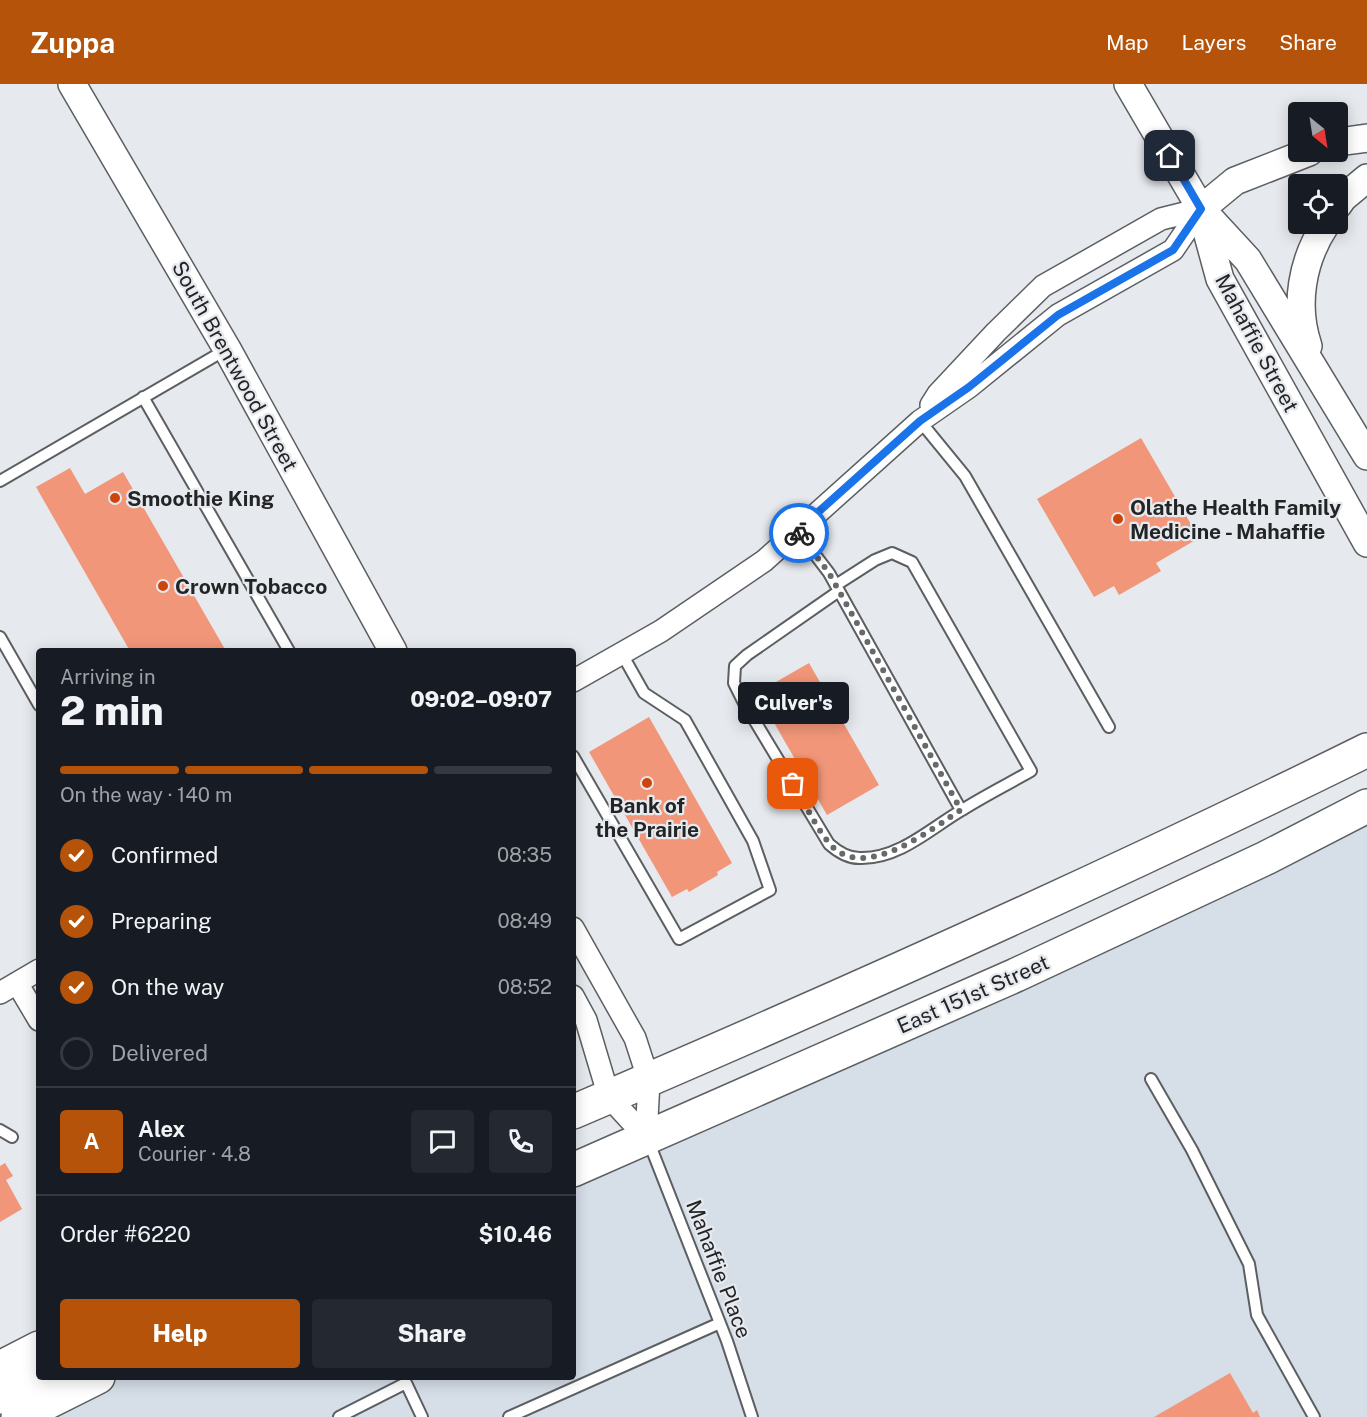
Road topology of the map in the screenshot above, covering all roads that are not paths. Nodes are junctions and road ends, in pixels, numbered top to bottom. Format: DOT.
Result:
graph roads {
  1 [pos="72,84"];
  2 [pos="1128,84"];
  3 [pos="1367,138"];
  4 [pos="1348,141"];
  5 [pos="1288,160"];
  6 [pos="1367,178"];
  7 [pos="1348,194"];
  8 [pos="1201,209"];
  9 [pos="1321,234"];
  10 [pos="227,349"];
  11 [pos="1318,376"];
  12 [pos="143,397"];
  13 [pos="920,421"];
  14 [pos="1367,456"];
  15 [pos="0,480"];
  16 [pos="797,531"];
  17 [pos="1367,543"];
  18 [pos="838,588"];
  19 [pos="0,637"];
  20 [pos="287,648"];
  21 [pos="391,648"];
  22 [pos="622,654"];
  23 [pos="576,679"];
  24 [pos="36,700"];
  25 [pos="1109,727"];
  26 [pos="1367,750"];
  27 [pos="576,761"];
  28 [pos="1367,806"];
  29 [pos="961,810"];
  30 [pos="576,933"];
  31 [pos="36,972"];
  32 [pos="9,988"];
  33 [pos="576,1002"];
  34 [pos="36,1017"];
  35 [pos="1151,1079"];
  36 [pos="649,1081"];
  37 [pos="609,1097"];
  38 [pos="576,1111"];
  39 [pos="0,1130"];
  40 [pos="12,1137"];
  41 [pos="646,1137"];
  42 [pos="576,1169"];
  43 [pos="720,1323"];
  44 [pos="36,1350"];
  45 [pos="0,1368"];
  46 [pos="36,1379"];
  47 [pos="91,1380"];
  48 [pos="0,1397"];
  49 [pos="18,1417"];
  50 [pos="339,1417"];
  51 [pos="422,1417"];
  52 [pos="509,1417"];
  53 [pos="752,1417"];
  54 [pos="1314,1417"];
  1 -- 10 [label="street, South Brentwood Street"];
  2 -- 8 [label="street"];
  3 -- 4 [label="street"];
  5 -- 8 [label="street"];
  6 -- 7 [label="street"];
  8 -- 11 [label="street, Mahaffie Street"];
  8 -- 13 [label="street"];
  8 -- 13 [label="street"];
  8 -- 17 [label="street, Mahaffie Street"];
  9 -- 11 [label="street"];
  10 -- 12 [label="lane"];
  10 -- 21 [label="street, South Brentwood Street"];
  11 -- 14 [label="street, Mahaffie Street"];
  12 -- 15 [label="lane"];
  12 -- 20 [label="lane"];
  13 -- 16 [label="street"];
  13 -- 25 [label="lane"];
  16 -- 18 [label="lane"];
  16 -- 22 [label="street"];
  18 -- 29 [label="lane"];
  18 -- 29 [label="lane"];
  18 -- 29 [label="lane"];
  19 -- 24 [label="lane"];
  22 -- 23 [label="street"];
  22 -- 27 [label="lane"];
  26 -- 36 [label="main road"];
  28 -- 41 [label="main road, East 151st Street"];
  30 -- 36 [label="street"];
  31 -- 32 [label="street"];
  32 -- 34 [label="street"];
  33 -- 37 [label="street"];
  35 -- 54 [label="lane"];
  36 -- 37 [label="main road"];
  36 -- 41 [label="street"];
  37 -- 38 [label="main road"];
  37 -- 41 [label="street"];
  39 -- 40 [label="lane"];
  41 -- 42 [label="main road, East 151st Street"];
  41 -- 43 [label="lane, Mahaffie Place"];
  43 -- 52 [label="lane"];
  43 -- 53 [label="lane, Mahaffie Place"];
  44 -- 45 [label="main road"];
  46 -- 48 [label="main road"];
  47 -- 49 [label="main road"];
  50 -- 51 [label="lane"];
}
